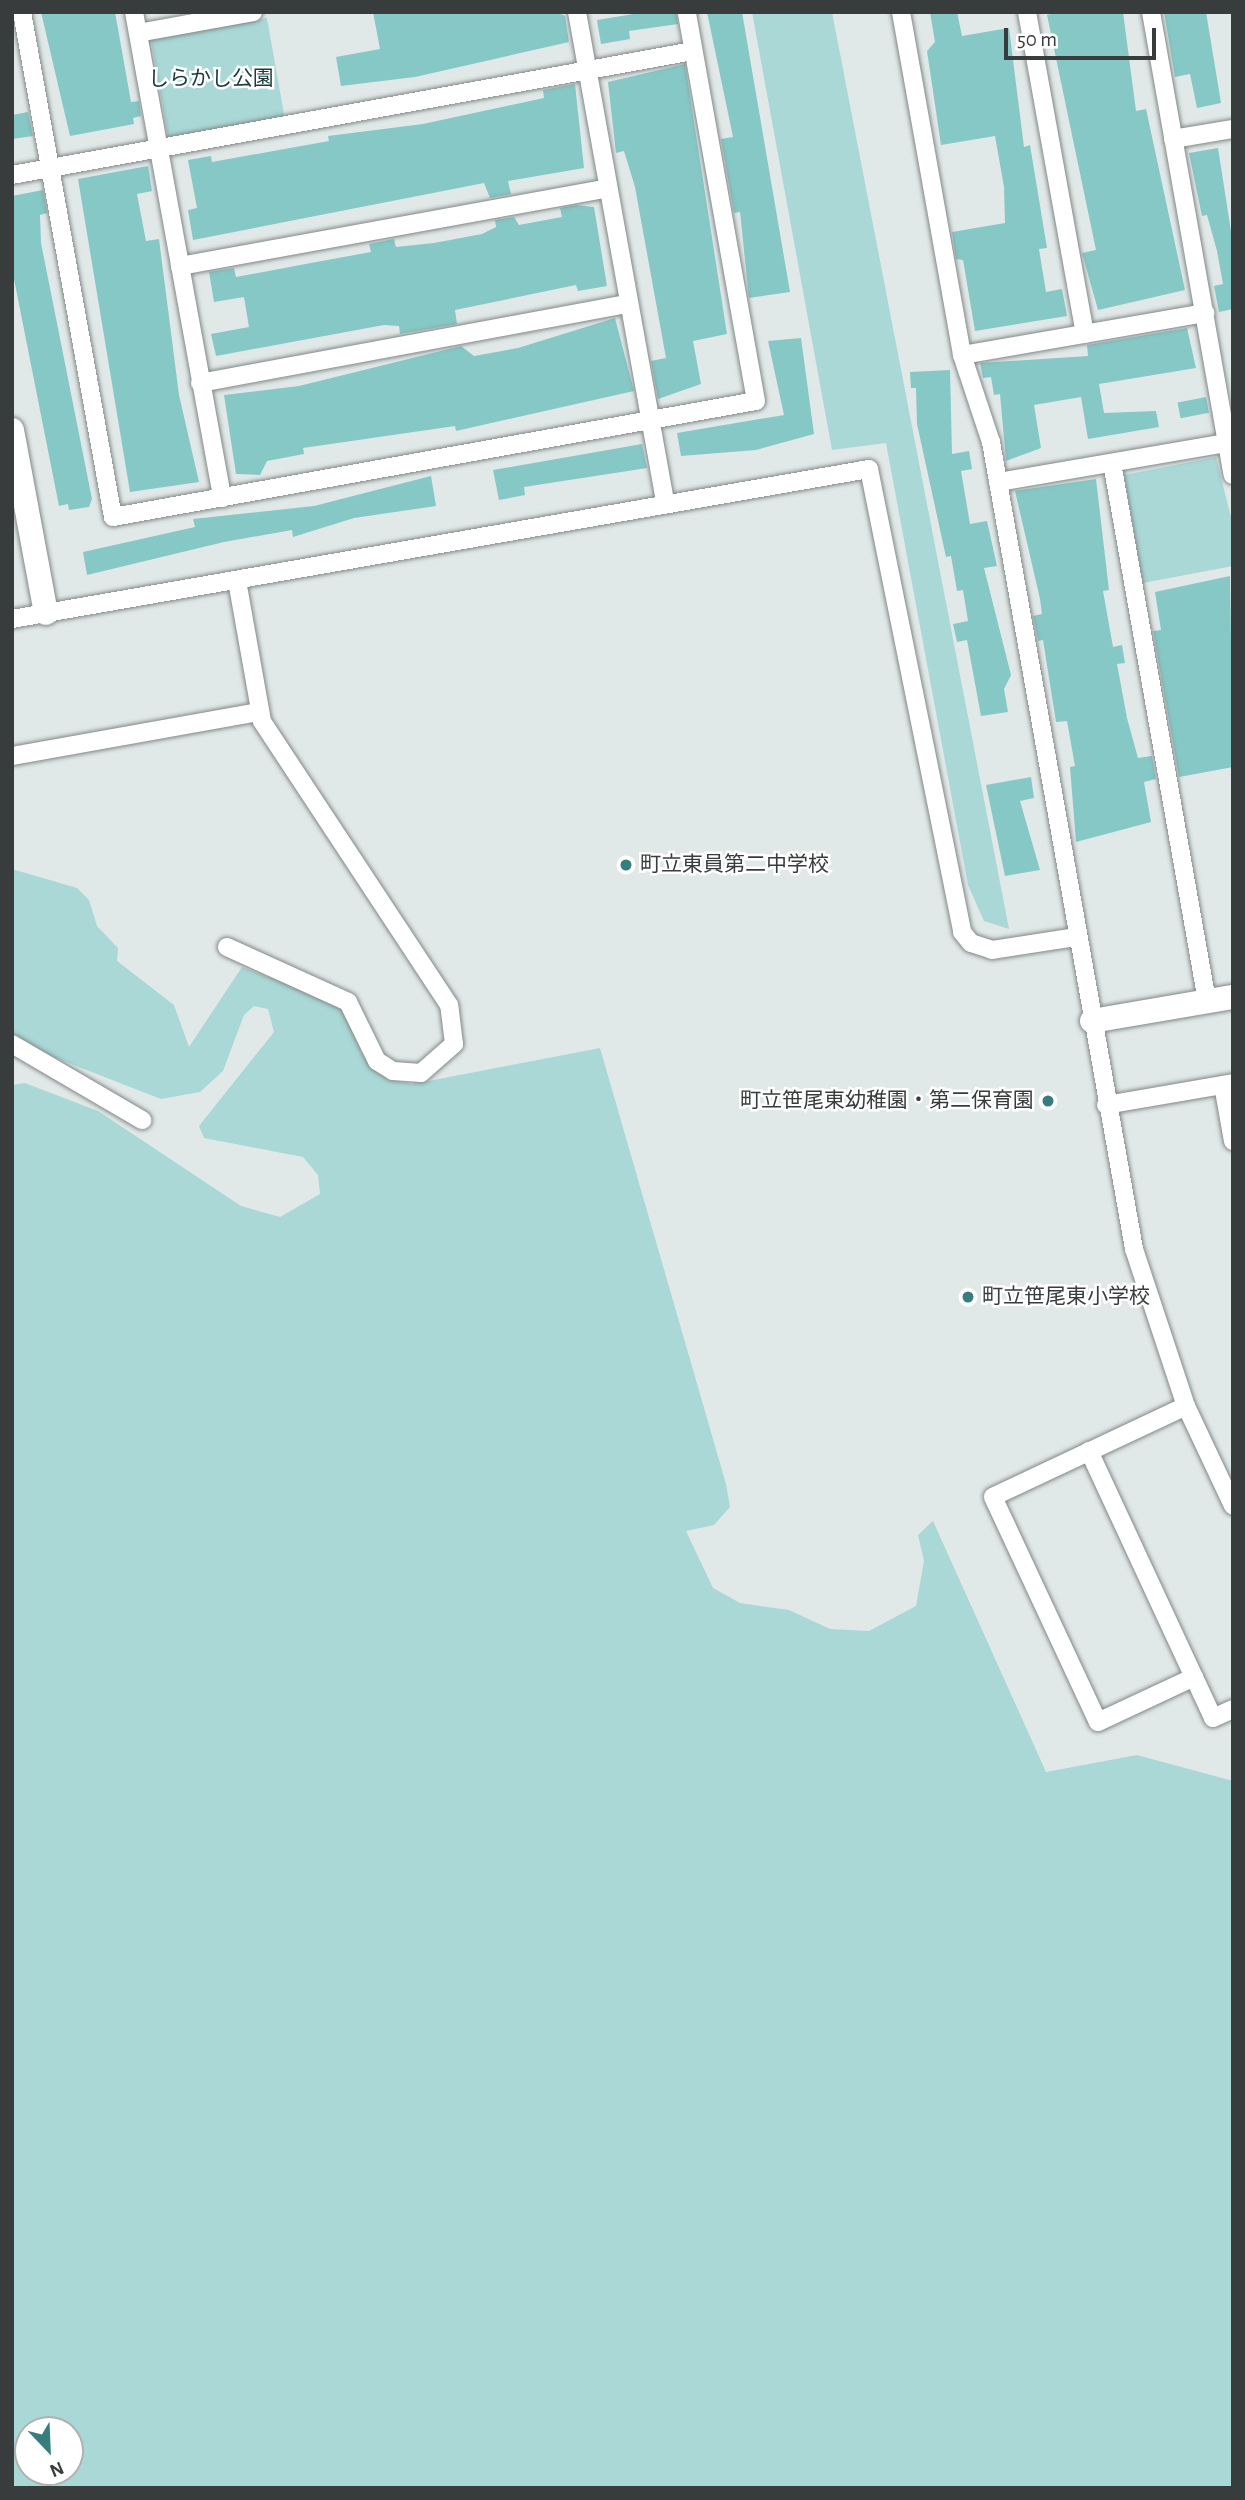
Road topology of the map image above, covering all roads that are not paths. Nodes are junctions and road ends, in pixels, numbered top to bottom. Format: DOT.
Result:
graph roads {
  1 [pos="22,12"];
  2 [pos="134,12"];
  3 [pos="253,12"];
  4 [pos="577,12"];
  5 [pos="687,12"];
  6 [pos="901,12"];
  7 [pos="1027,12"];
  8 [pos="1150,12"];
  9 [pos="138,33"];
  10 [pos="693,51"];
  11 [pos="587,69"];
  12 [pos="1233,129"];
  13 [pos="1173,139"];
  14 [pos="158,149"];
  15 [pos="51,168"];
  16 [pos="12,175"];
  17 [pos="608,188"];
  18 [pos="180,266"];
  19 [pos="628,304"];
  20 [pos="1205,313"];
  21 [pos="1085,334"];
  22 [pos="962,355"];
  23 [pos="200,383"];
  24 [pos="650,421"];
  25 [pos="12,430"];
  26 [pos="1227,443"];
  27 [pos="1112,463"];
  28 [pos="1233,475"];
  29 [pos="998,482"];
  30 [pos="222,498"];
  31 [pos="665,501"];
  32 [pos="237,580"];
  33 [pos="46,613"];
  34 [pos="12,620"];
  35 [pos="260,712"];
  36 [pos="12,756"];
  37 [pos="1076,937"];
  38 [pos="227,947"];
  39 [pos="1233,997"];
  40 [pos="1207,1001"];
  41 [pos="1092,1021"];
  42 [pos="12,1044"];
  43 [pos="1228,1084"];
  44 [pos="1106,1105"];
  45 [pos="142,1120"];
  46 [pos="1233,1141"];
  47 [pos="1186,1406"];
  48 [pos="1089,1451"];
  49 [pos="1233,1506"];
  50 [pos="1194,1677"];
  51 [pos="1233,1709"];
  1 -- 15 [label="street"];
  2 -- 9 [label="street"];
  3 -- 9 [label="street"];
  4 -- 11 [label="street"];
  5 -- 10 [label="street"];
  6 -- 22 [label="street"];
  7 -- 21 [label="street"];
  8 -- 13 [label="street"];
  9 -- 14 [label="street"];
  10 -- 11 [label="street"];
  10 -- 24 [label="street"];
  11 -- 14 [label="street"];
  11 -- 17 [label="street"];
  12 -- 13 [label="street"];
  13 -- 20 [label="street"];
  14 -- 15 [label="street"];
  14 -- 18 [label="street"];
  15 -- 16 [label="street"];
  15 -- 30 [label="street"];
  17 -- 18 [label="street"];
  17 -- 19 [label="street"];
  18 -- 23 [label="street"];
  19 -- 23 [label="street"];
  19 -- 24 [label="street"];
  20 -- 21 [label="street"];
  20 -- 26 [label="street"];
  21 -- 22 [label="street"];
  22 -- 29 [label="street"];
  23 -- 30 [label="street"];
  24 -- 30 [label="street"];
  24 -- 31 [label="street"];
  25 -- 33 [label="street"];
  26 -- 27 [label="street"];
  26 -- 28 [label="street"];
  27 -- 29 [label="street"];
  27 -- 40 [label="street"];
  29 -- 37 [label="street"];
  31 -- 32 [label="street"];
  31 -- 37 [label="street"];
  32 -- 33 [label="street"];
  32 -- 35 [label="street"];
  33 -- 34 [label="street"];
  35 -- 36 [label="street"];
  35 -- 38 [label="street"];
  37 -- 41 [label="street"];
  39 -- 40 [label="street"];
  40 -- 41 [label="street"];
  41 -- 44 [label="street"];
  42 -- 45 [label="street"];
  43 -- 44 [label="street"];
  43 -- 46 [label="street"];
  44 -- 47 [label="street"];
  47 -- 48 [label="street"];
  47 -- 49 [label="street"];
  48 -- 50 [label="street"];
  48 -- 50 [label="street"];
  50 -- 51 [label="street"];
}
